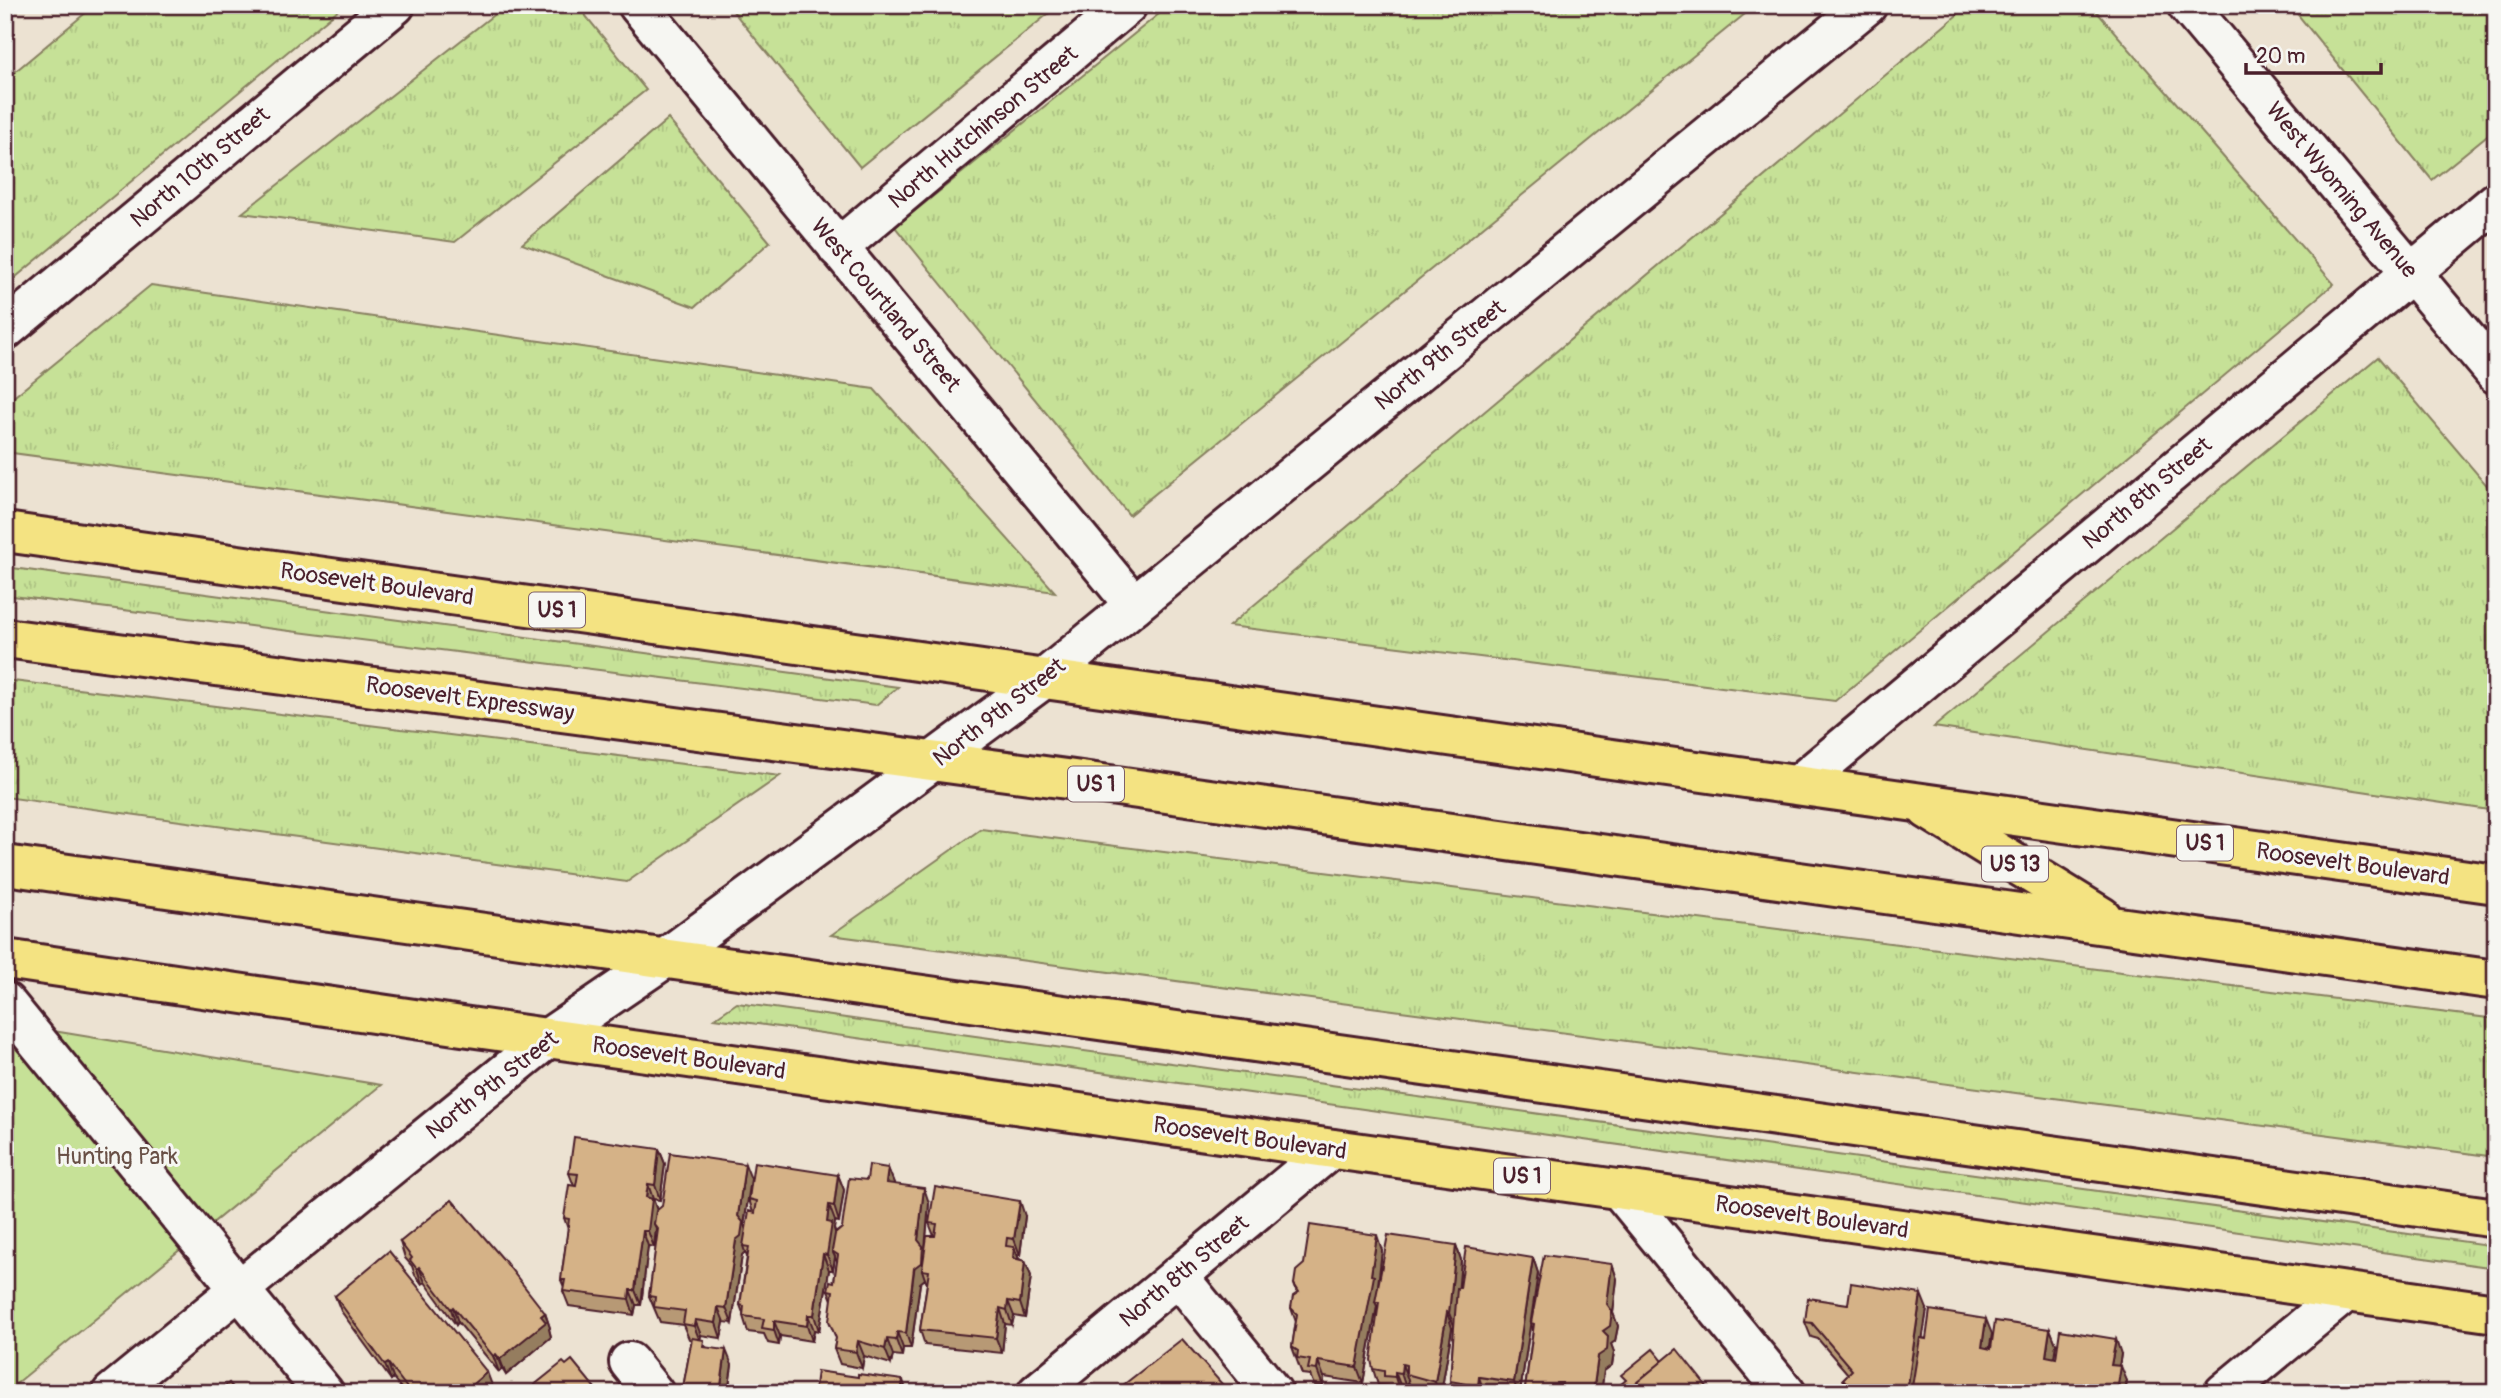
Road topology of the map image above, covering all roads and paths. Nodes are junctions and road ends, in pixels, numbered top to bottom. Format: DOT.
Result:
graph roads {
  1 [pos="395,5"];
  2 [pos="638,5"];
  3 [pos="1127,5"];
  4 [pos="1867,5"];
  5 [pos="2187,5"];
  6 [pos="2496,202"];
  7 [pos="838,248"];
  8 [pos="2411,273"];
  9 [pos="5,330"];
  10 [pos="2496,374"];
  11 [pos="5,532"];
  12 [pos="1135,605"];
  13 [pos="5,638"];
  14 [pos="1045,678"];
  15 [pos="935,762"];
  16 [pos="1798,785"];
  17 [pos="1914,801"];
  18 [pos="5,865"];
  19 [pos="2496,884"];
  20 [pos="2115,926"];
  21 [pos="667,957"];
  22 [pos="5,958"];
  23 [pos="2496,980"];
  24 [pos="5,1002"];
  25 [pos="548,1038"];
  26 [pos="1331,1149"];
  27 [pos="1619,1189"];
  28 [pos="2496,1218"];
  29 [pos="1178,1276"];
  30 [pos="238,1288"];
  31 [pos="2346,1292"];
  32 [pos="2496,1313"];
  33 [pos="629,1362"];
  34 [pos="112,1393"];
  35 [pos="324,1393"];
  36 [pos="654,1393"];
  37 [pos="1037,1393"];
  38 [pos="1273,1393"];
  39 [pos="1786,1393"];
  40 [pos="2224,1393"];
  1 -- 9 [label="street, North 10th Street"];
  2 -- 7 [label="street, West Courtland Street"];
  3 -- 7 [label="street, North Hutchinson Street"];
  4 -- 12 [label="street, North 9th Street"];
  5 -- 8 [label="street, West Wyoming Avenue"];
  6 -- 8 [label="street, North 8th Street"];
  7 -- 12 [label="street, West Courtland Street"];
  8 -- 10 [label="street, West Wyoming Avenue"];
  8 -- 16 [label="street, North 8th Street"];
  11 -- 14 [label="highway, Roosevelt Boulevard / US 1"];
  12 -- 14 [label="street, North 9th Street"];
  13 -- 15 [label="highway, Roosevelt Expressway / US 1"];
  14 -- 15 [label="street, North 9th Street"];
  14 -- 16 [label="highway, Roosevelt Boulevard / US 1"];
  15 -- 20 [label="highway, US 1"];
  15 -- 21 [label="street, North 9th Street"];
  16 -- 17 [label="highway, Roosevelt Boulevard / US 1"];
  17 -- 19 [label="highway, Roosevelt Boulevard / US 1"];
  17 -- 20 [label="highway, US 13"];
  18 -- 21 [label="highway"];
  20 -- 23 [label="highway, US 1"];
  21 -- 25 [label="street, North 9th Street"];
  21 -- 28 [label="highway"];
  22 -- 25 [label="highway, Roosevelt Boulevard / US 1"];
  24 -- 30 [label="street"];
  25 -- 26 [label="highway, Roosevelt Boulevard / US 1"];
  25 -- 30 [label="street, North 9th Street"];
  26 -- 27 [label="highway, Roosevelt Boulevard / US 1"];
  26 -- 29 [label="street, North 8th Street"];
  27 -- 31 [label="highway, Roosevelt Boulevard / US 1"];
  27 -- 39 [label="street"];
  29 -- 37 [label="street, North 8th Street"];
  29 -- 38 [label="street"];
  30 -- 34 [label="street, North 9th Street"];
  30 -- 35 [label="street"];
  31 -- 32 [label="highway, Roosevelt Boulevard / US 1"];
  31 -- 40 [label="street"];
  33 -- 36 [label="street"];
}
